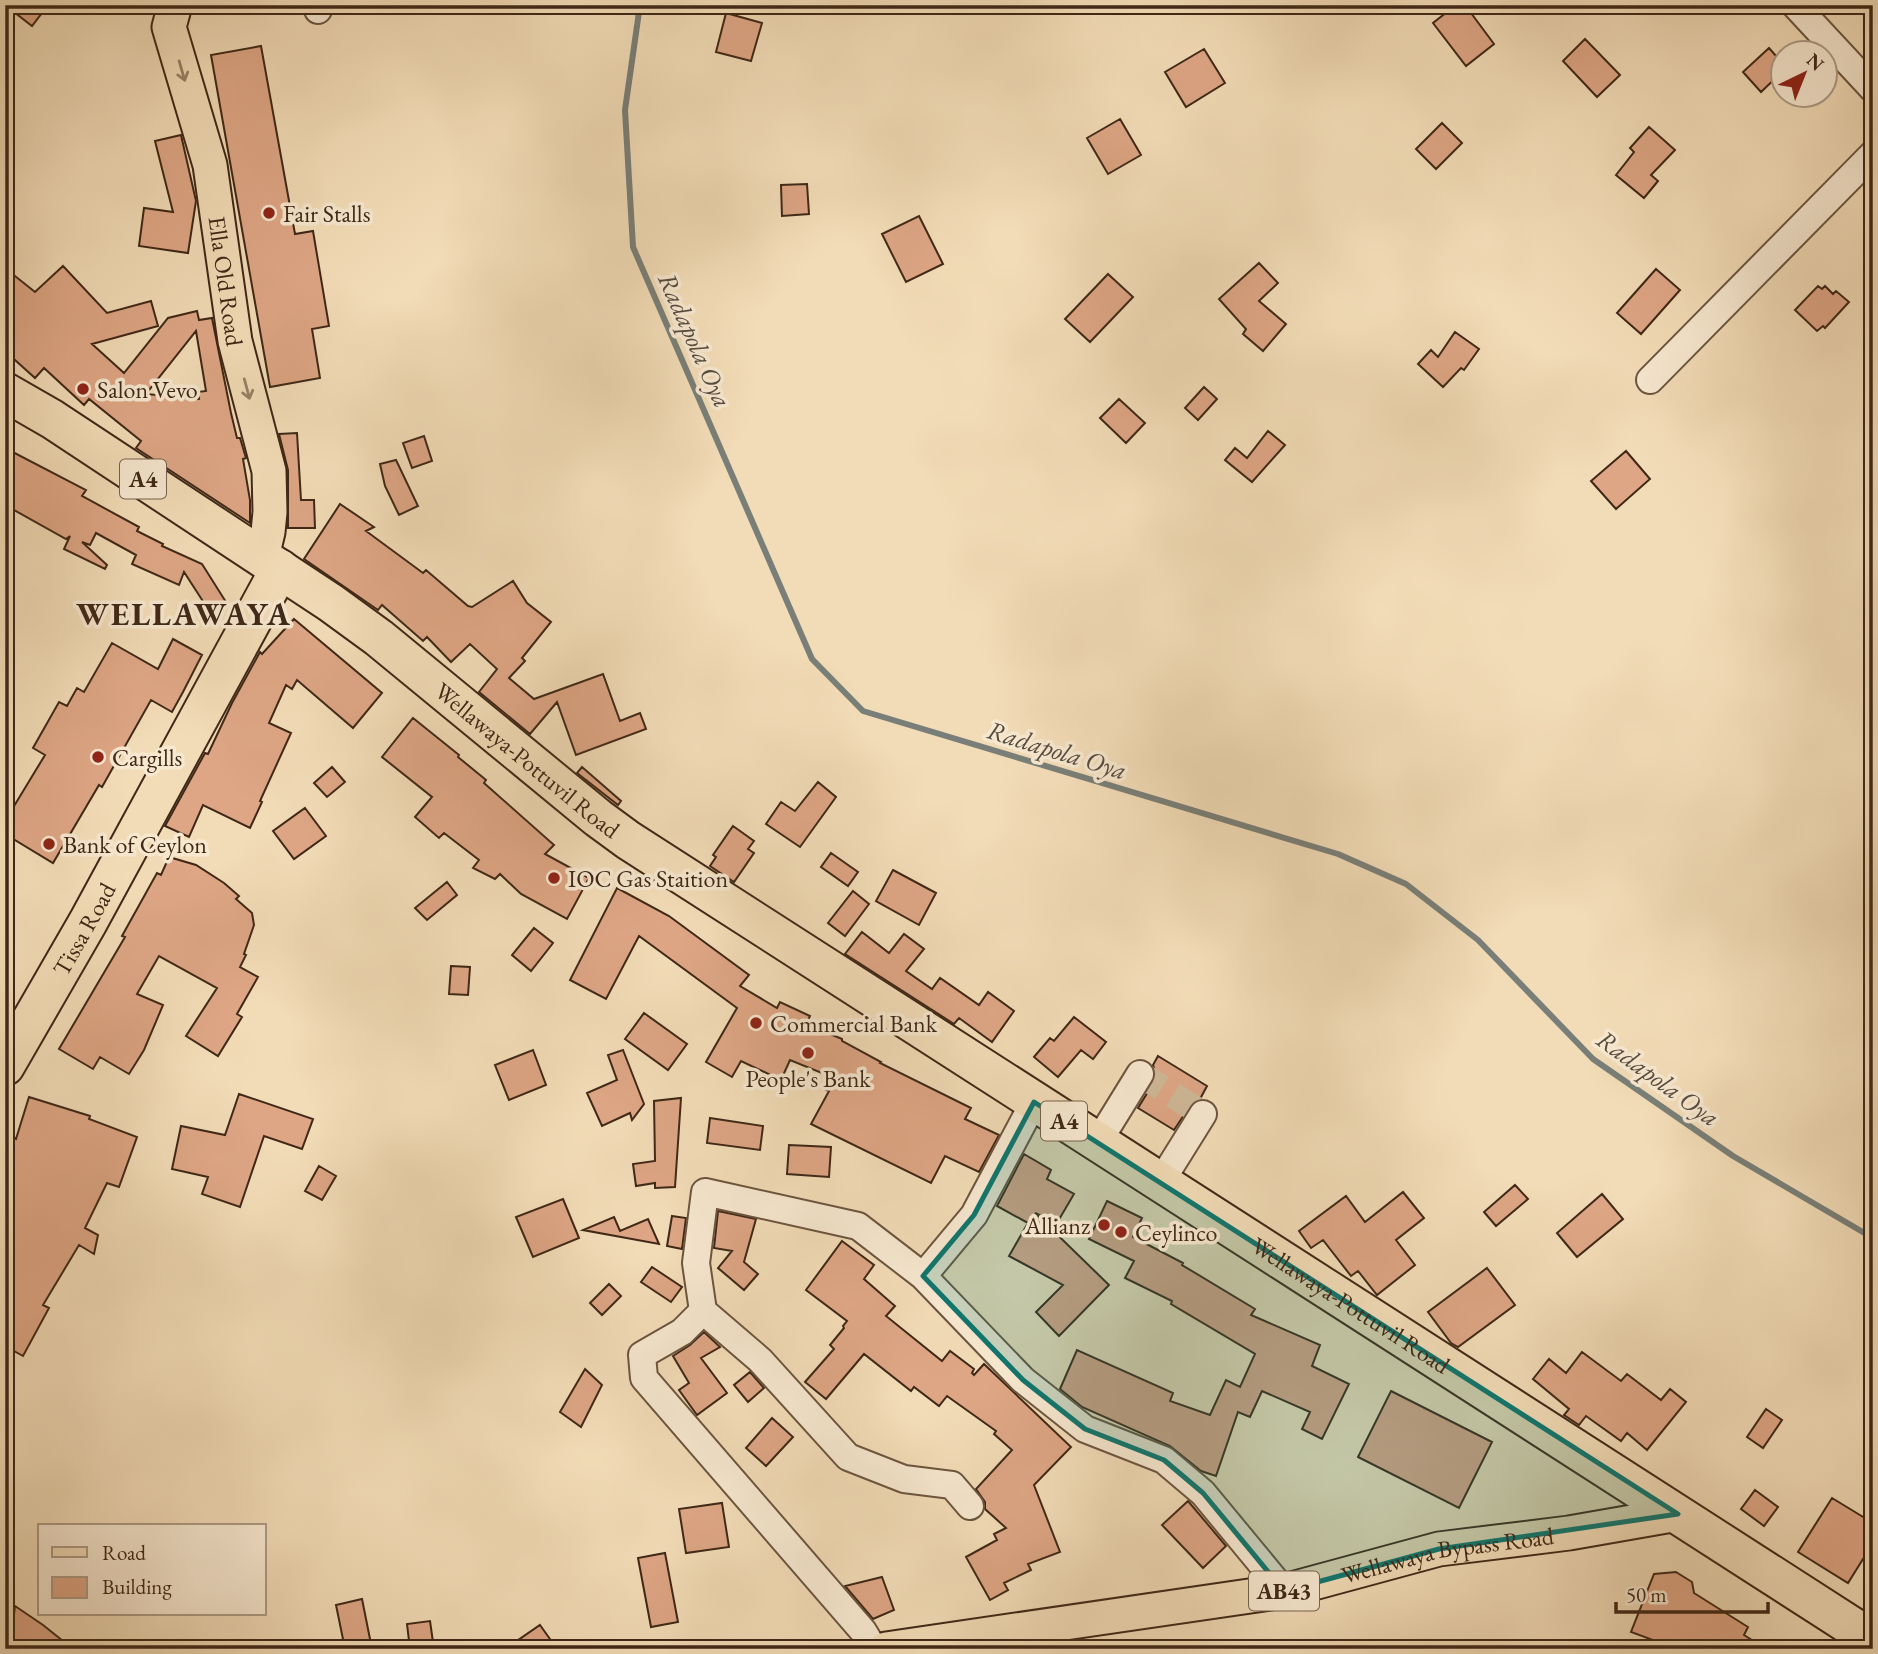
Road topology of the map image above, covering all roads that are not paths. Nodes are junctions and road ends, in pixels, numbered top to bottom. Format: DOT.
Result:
graph roads {
  1 [pos="175,5"];
  2 [pos="1796,5"];
  3 [pos="1873,89"];
  4 [pos="1873,154"];
  5 [pos="1650,380"];
  6 [pos="5,392"];
  7 [pos="271,563"];
  8 [pos="5,1066"];
  9 [pos="1140,1074"];
  10 [pos="1034,1102"];
  11 [pos="1203,1114"];
  12 [pos="1098,1142"];
  13 [pos="1160,1183"];
  14 [pos="923,1276"];
  15 [pos="704,1311"];
  16 [pos="970,1506"];
  17 [pos="1678,1514"];
  18 [pos="1284,1591"];
  19 [pos="1873,1640"];
  20 [pos="874,1649"];
  21 [pos="886,1649"];
  1 -- 7 [label="main road, Ella Old Road, one-way"];
  2 -- 3 [label="street"];
  4 -- 5 [label="street"];
  6 -- 7 [label="highway, Wellawaya-Pottuvil Road / A4"];
  7 -- 8 [label="highway, Tissa Road"];
  7 -- 10 [label="highway, Wellawaya-Pottuvil Road / A4"];
  9 -- 12 [label="street"];
  10 -- 12 [label="highway, Wellawaya-Pottuvil Road / A4"];
  10 -- 14 [label="street"];
  11 -- 13 [label="street"];
  12 -- 13 [label="highway, Wellawaya-Pottuvil Road / A4"];
  13 -- 17 [label="highway, Wellawaya-Pottuvil Road / A4"];
  14 -- 15 [label="street"];
  14 -- 18 [label="street"];
  15 -- 16 [label="street"];
  15 -- 20 [label="street"];
  17 -- 18 [label="main road, Wellawaya Bypass Road / AB43"];
  17 -- 19 [label="highway, Wellawaya-Pottuvil Road / A4"];
  18 -- 21 [label="main road, Wellawaya Bypass Road / AB43"];
}
